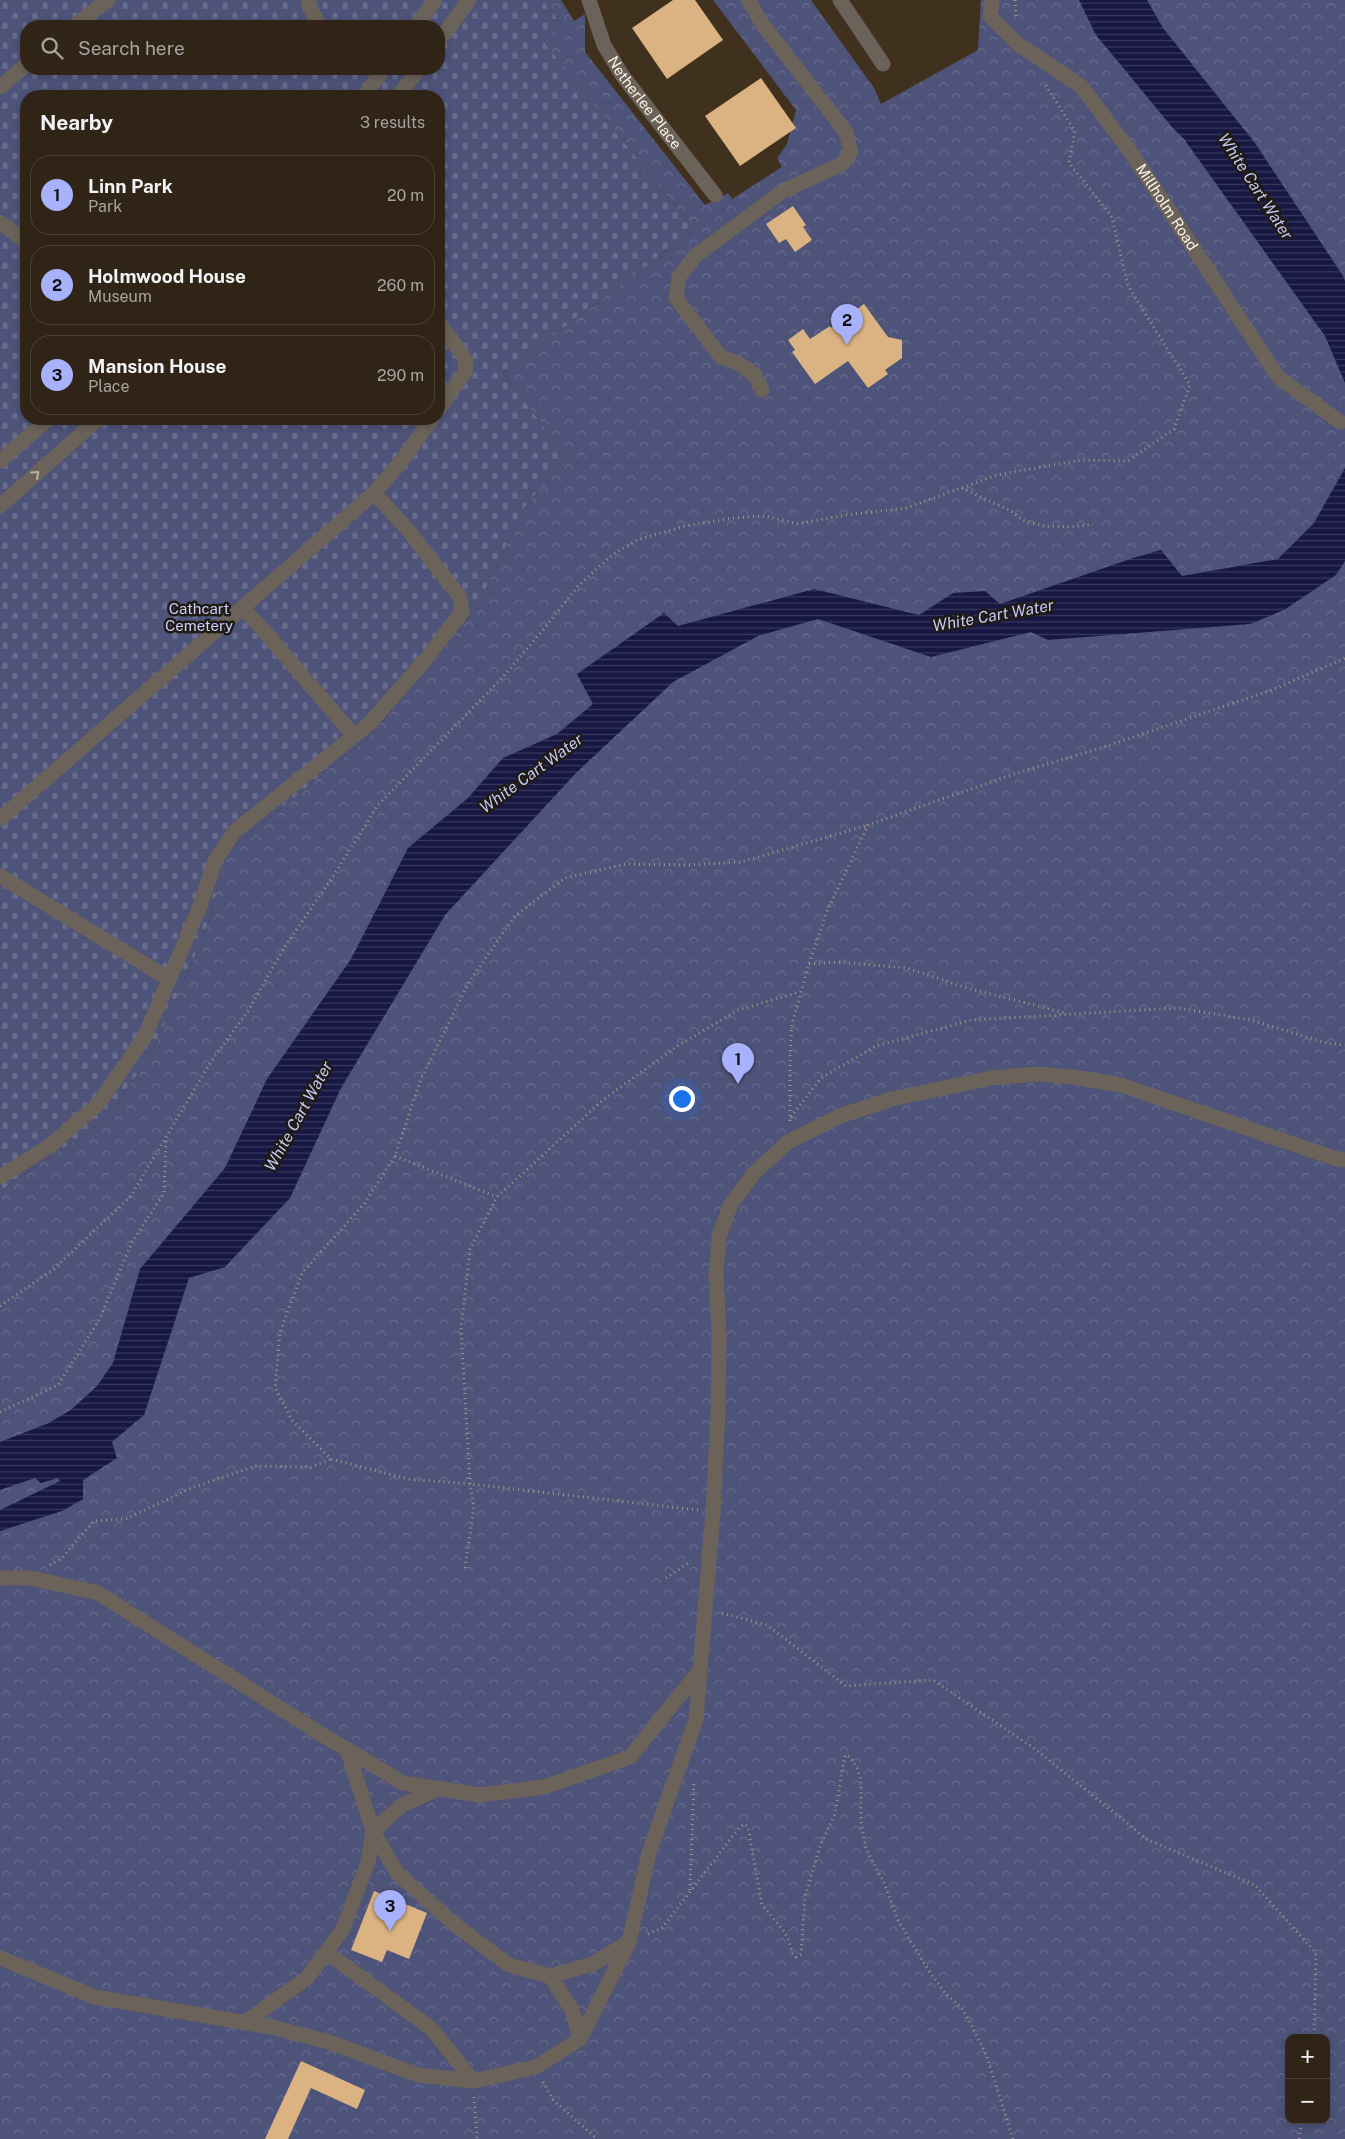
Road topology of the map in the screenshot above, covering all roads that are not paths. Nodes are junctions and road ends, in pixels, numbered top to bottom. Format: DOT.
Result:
graph roads {
  1 [pos="108,0"];
  2 [pos="309,0"];
  3 [pos="435,0"];
  4 [pos="469,0"];
  5 [pos="589,0"];
  6 [pos="748,0"];
  7 [pos="840,0"];
  8 [pos="992,0"];
  9 [pos="82,20"];
  10 [pos="317,20"];
  11 [pos="420,20"];
  12 [pos="445,33"];
  13 [pos="883,64"];
  14 [pos="20,70"];
  15 [pos="380,75"];
  16 [pos="414,75"];
  17 [pos="0,87"];
  18 [pos="368,90"];
  19 [pos="403,90"];
  20 [pos="715,195"];
  21 [pos="0,222"];
  22 [pos="20,237"];
  23 [pos="445,331"];
  24 [pos="762,390"];
  25 [pos="445,400"];
  26 [pos="1340,422"];
  27 [pos="41,425"];
  28 [pos="91,425"];
  29 [pos="428,425"];
  30 [pos="0,461"];
  31 [pos="374,493"];
  32 [pos="0,506"];
  33 [pos="242,608"];
  34 [pos="354,736"];
  35 [pos="0,819"];
  36 [pos="0,876"];
  37 [pos="169,979"];
  38 [pos="1345,1160"];
  39 [pos="0,1178"];
  40 [pos="0,1578"];
  41 [pos="700,1670"];
  42 [pos="347,1749"];
  43 [pos="440,1788"];
  44 [pos="373,1831"];
  45 [pos="629,1942"];
  46 [pos="326,1952"];
  47 [pos="0,1958"];
  48 [pos="550,1976"];
  49 [pos="244,2023"];
  50 [pos="580,2039"];
  51 [pos="473,2081"];
  1 -- 9 [label="street"];
  2 -- 10 [label="street"];
  3 -- 11 [label="street"];
  4 -- 12 [label="street"];
  5 -- 20 [label="street, Netherlee Place"];
  6 -- 24 [label="street"];
  7 -- 13 [label="street"];
  8 -- 26 [label="street, Millholm Road"];
  14 -- 17 [label="street"];
  15 -- 18 [label="street"];
  16 -- 19 [label="street"];
  21 -- 22 [label="street"];
  23 -- 25 [label="street"];
  27 -- 30 [label="street"];
  32 -- 28 [label="street, one-way"];
  29 -- 31 [label="street"];
  31 -- 33 [label="street"];
  31 -- 34 [label="street"];
  33 -- 34 [label="street"];
  33 -- 35 [label="street"];
  34 -- 37 [label="street"];
  36 -- 37 [label="street"];
  37 -- 39 [label="street"];
  38 -- 41 [label="street"];
  40 -- 42 [label="street"];
  41 -- 43 [label="street"];
  41 -- 45 [label="street"];
  42 -- 43 [label="street"];
  42 -- 44 [label="street"];
  43 -- 44 [label="street"];
  44 -- 46 [label="street"];
  44 -- 48 [label="street"];
  45 -- 48 [label="street"];
  45 -- 50 [label="street"];
  46 -- 49 [label="street"];
  46 -- 51 [label="street"];
  47 -- 49 [label="street"];
  48 -- 50 [label="street"];
  49 -- 51 [label="street"];
  50 -- 51 [label="street"];
}
